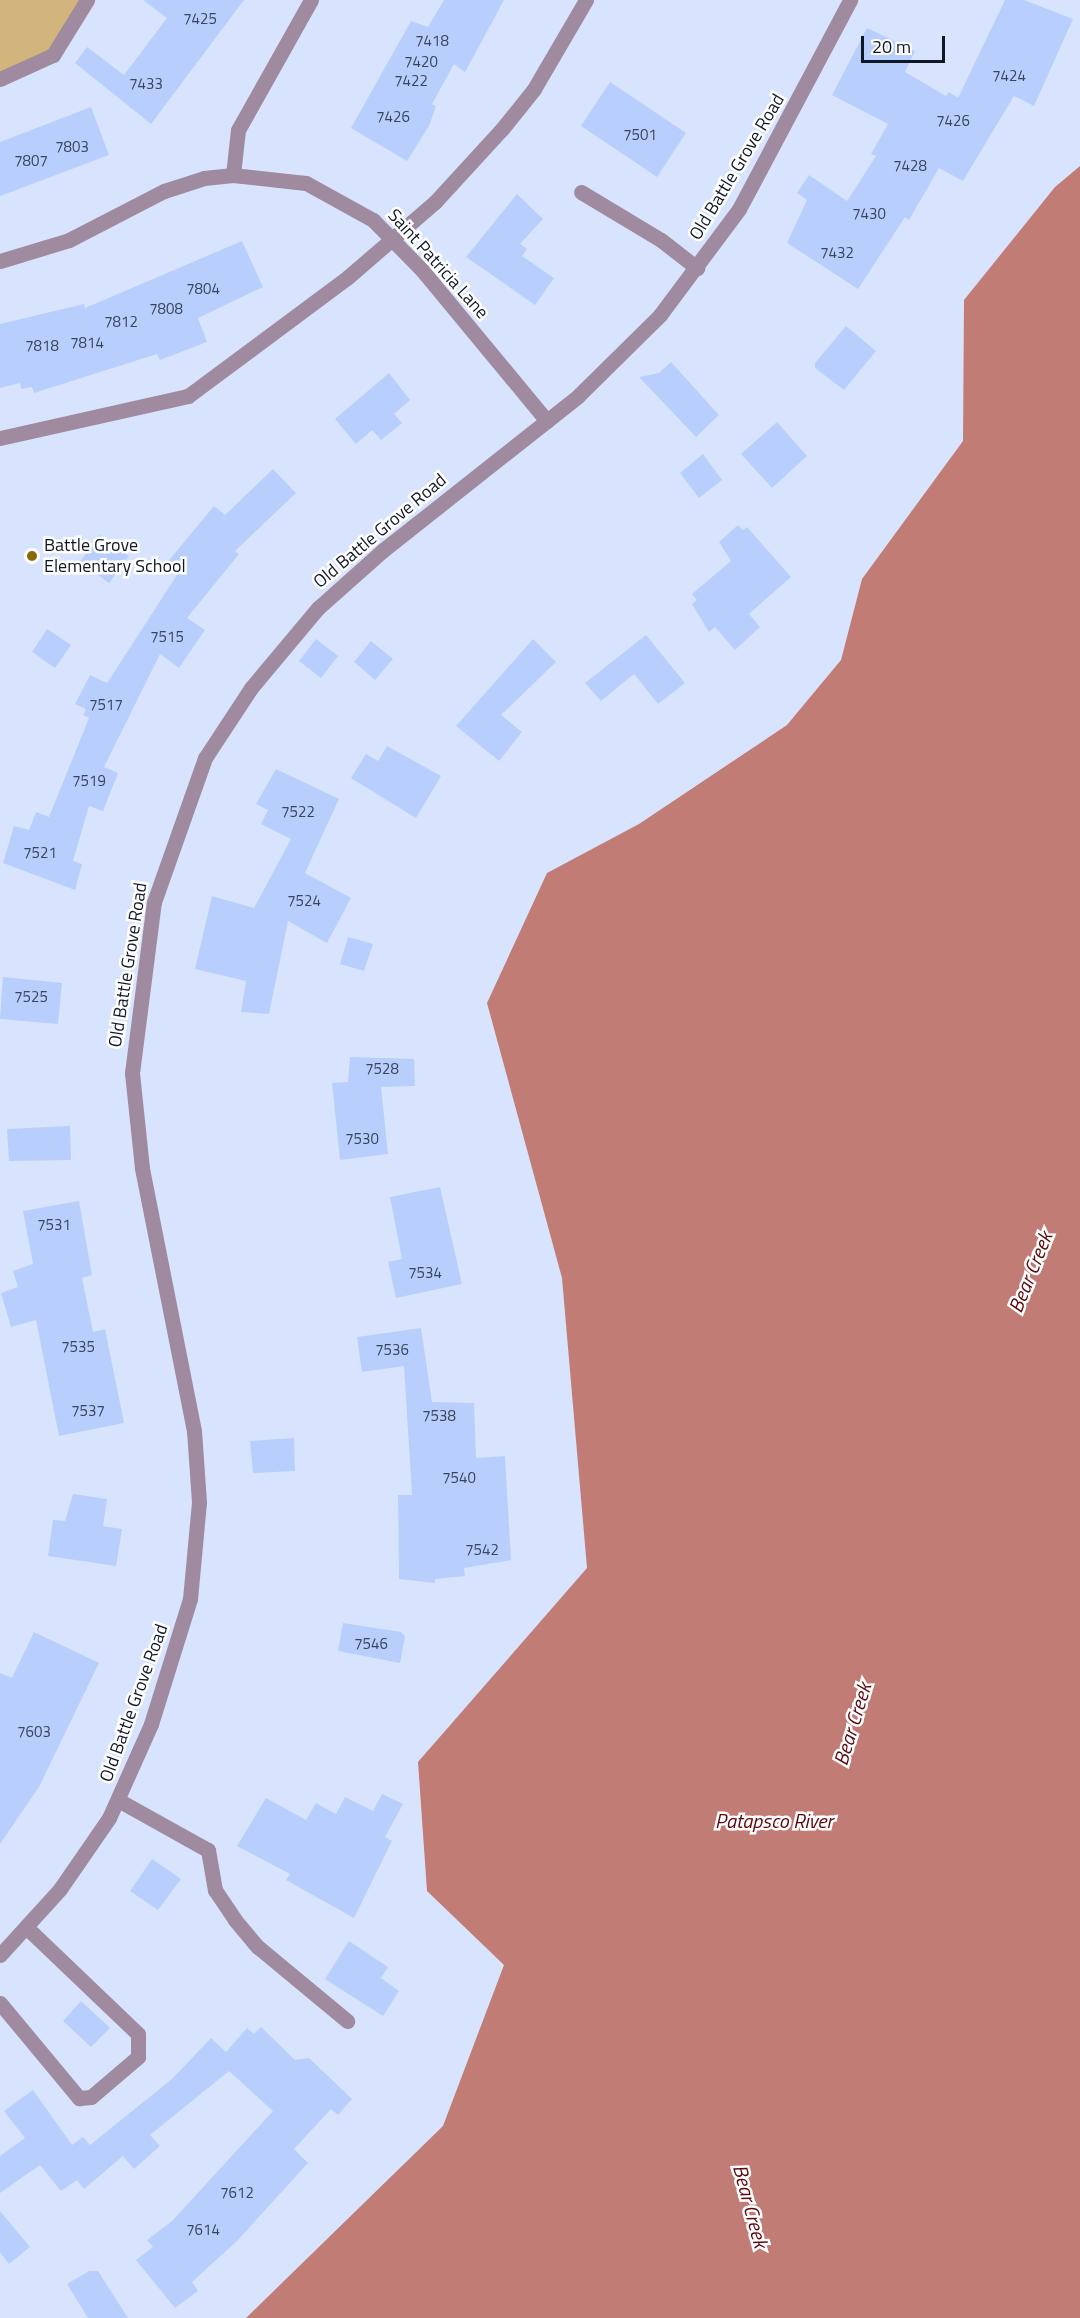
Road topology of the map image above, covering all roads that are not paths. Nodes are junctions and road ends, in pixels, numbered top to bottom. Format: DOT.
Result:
graph roads {
  1 [pos="87,0"];
  2 [pos="311,0"];
  3 [pos="586,0"];
  4 [pos="850,0"];
  5 [pos="0,79"];
  6 [pos="233,175"];
  7 [pos="581,192"];
  8 [pos="391,239"];
  9 [pos="0,261"];
  10 [pos="697,268"];
  11 [pos="547,421"];
  12 [pos="0,438"];
  13 [pos="118,1800"];
  14 [pos="27,1928"];
  15 [pos="0,1955"];
  16 [pos="0,2002"];
  17 [pos="347,2021"];
  1 -- 5 [label="street"];
  2 -- 6 [label="street"];
  3 -- 8 [label="street"];
  4 -- 10 [label="street, Old Battle Grove Road"];
  6 -- 8 [label="street, Saint Patricia Lane"];
  6 -- 9 [label="street, Saint Patricia Lane"];
  7 -- 10 [label="street"];
  8 -- 11 [label="street, Saint Patricia Lane"];
  8 -- 12 [label="street"];
  10 -- 11 [label="street, Old Battle Grove Road"];
  11 -- 13 [label="street, Old Battle Grove Road"];
  13 -- 14 [label="street, Old Battle Grove Road"];
  13 -- 17 [label="street"];
  14 -- 15 [label="street, Old Battle Grove Road"];
  14 -- 16 [label="street"];
}
